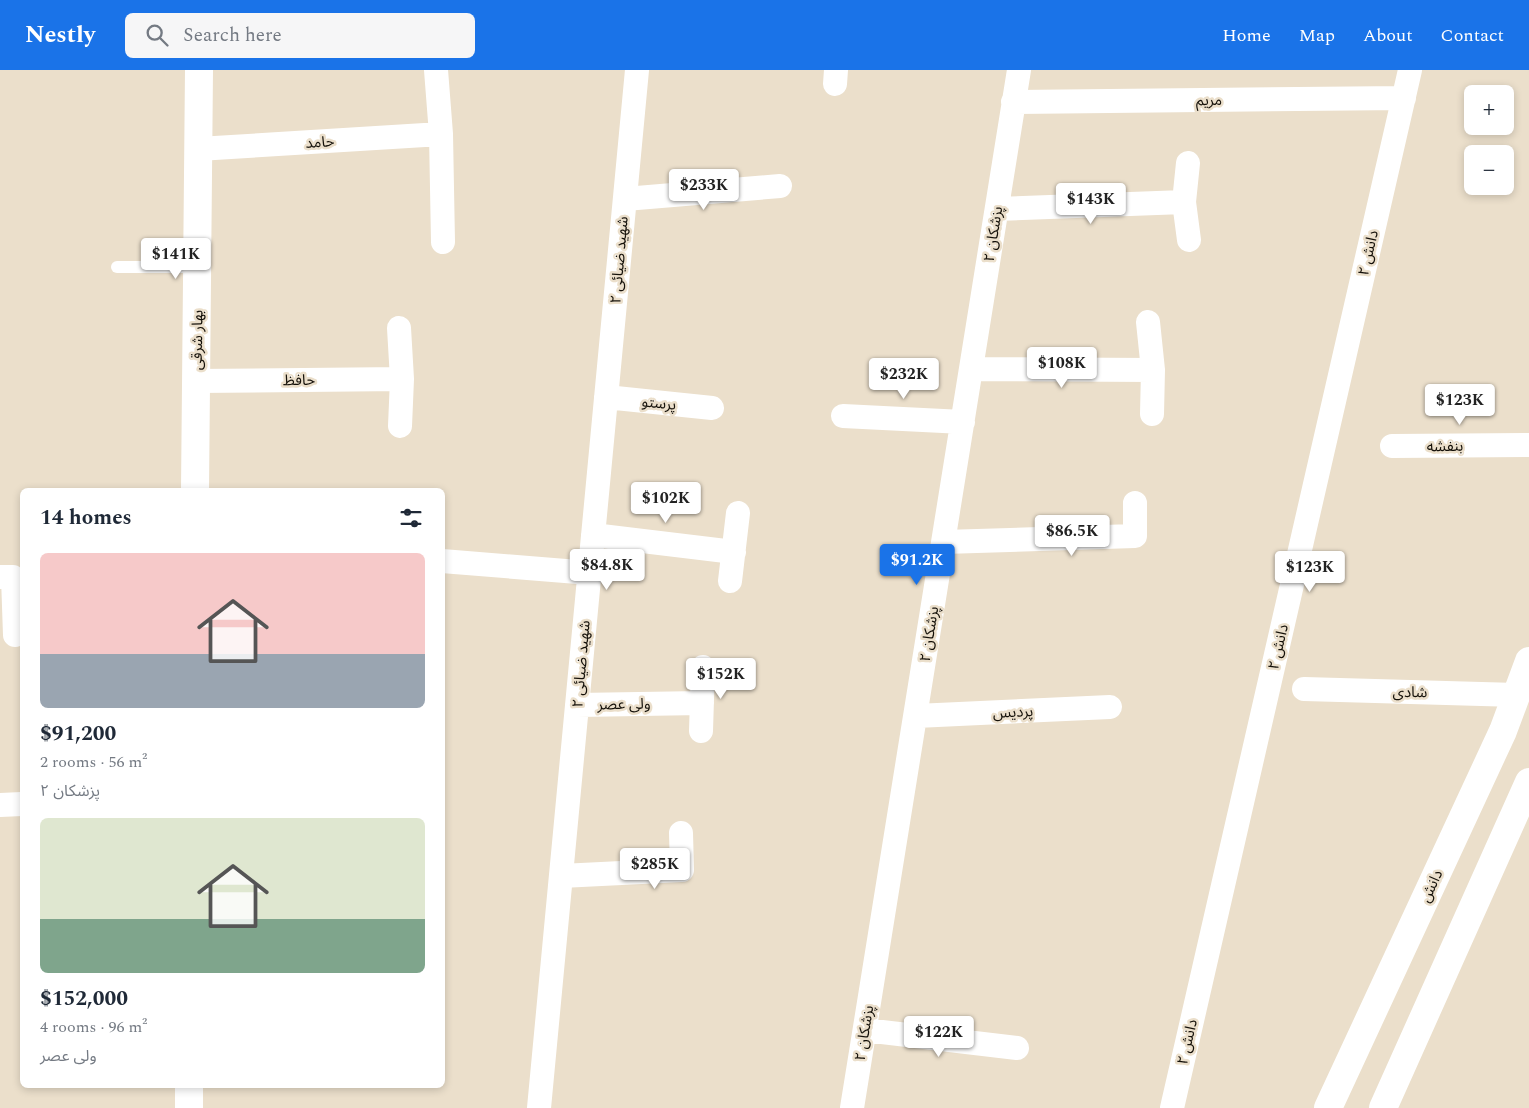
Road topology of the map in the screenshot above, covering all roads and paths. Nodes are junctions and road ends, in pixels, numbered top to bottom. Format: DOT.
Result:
graph roads {
  1 [pos="199,70"];
  2 [pos="436,70"];
  3 [pos="638,70"];
  4 [pos="1019,70"];
  5 [pos="1410,70"];
  6 [pos="1404,98"];
  7 [pos="1014,102"];
  8 [pos="441,134"];
  9 [pos="198,149"];
  10 [pos="1188,163"];
  11 [pos="780,186"];
  12 [pos="625,199"];
  13 [pos="1184,202"];
  14 [pos="997,209"];
  15 [pos="1189,240"];
  16 [pos="443,242"];
  17 [pos="118,267"];
  18 [pos="197,267"];
  19 [pos="1148,322"];
  20 [pos="399,328"];
  21 [pos="972,369"];
  22 [pos="1153,370"];
  23 [pos="402,379"];
  24 [pos="196,381"];
  25 [pos="606,397"];
  26 [pos="712,408"];
  27 [pos="1152,414"];
  28 [pos="844,416"];
  29 [pos="963,422"];
  30 [pos="400,426"];
  31 [pos="1529,445"];
  32 [pos="1392,446"];
  33 [pos="195,488"];
  34 [pos="1135,503"];
  35 [pos="738,513"];
  36 [pos="593,535"];
  37 [pos="944,542"];
  38 [pos="734,552"];
  39 [pos="445,561"];
  40 [pos="590,574"];
  41 [pos="0,577"];
  42 [pos="730,581"];
  43 [pos="16,635"];
  44 [pos="1529,661"];
  45 [pos="703,667"];
  46 [pos="1304,689"];
  47 [pos="1517,695"];
  48 [pos="577,704"];
  49 [pos="702,704"];
  50 [pos="1110,708"];
  51 [pos="916,716"];
  52 [pos="701,732"];
  53 [pos="1529,782"];
  54 [pos="20,804"];
  55 [pos="0,805"];
  56 [pos="681,833"];
  57 [pos="561,876"];
  58 [pos="865,1030"];
  59 [pos="1017,1048"];
  60 [pos="189,1088"];
  61 [pos="189,1108"];
  62 [pos="539,1108"];
  63 [pos="852,1108"];
  64 [pos="1172,1108"];
  65 [pos="1328,1108"];
  66 [pos="1383,1108"];
  1 -- 9 [label="main road, بهار شرقی"];
  2 -- 8 [label="street"];
  3 -- 12 [label="street, شهید ضیائی ۲"];
  4 -- 7 [label="street, پزشکان ۲"];
  5 -- 6 [label="street, دانش ۲"];
  6 -- 7 [label="street, مریم"];
  6 -- 64 [label="street, دانش ۲"];
  7 -- 14 [label="street, پزشکان ۲"];
  8 -- 9 [label="street, حامد"];
  8 -- 16 [label="street"];
  9 -- 18 [label="main road, بهار شرقی"];
  10 -- 13 [label="street"];
  11 -- 12 [label="street"];
  12 -- 25 [label="street, شهید ضیائی ۲"];
  13 -- 14 [label="street"];
  13 -- 15 [label="street"];
  14 -- 21 [label="street, پزشکان ۲"];
  17 -- 18 [label="lane"];
  18 -- 24 [label="main road, بهار شرقی"];
  19 -- 22 [label="street"];
  20 -- 23 [label="street"];
  21 -- 22 [label="street"];
  21 -- 29 [label="street, پزشکان ۲"];
  22 -- 27 [label="street"];
  23 -- 24 [label="street, حافظ"];
  23 -- 30 [label="street"];
  24 -- 33 [label="main road, بهار شرقی"];
  25 -- 26 [label="street, پرستو"];
  25 -- 36 [label="street, شهید ضیائی ۲"];
  28 -- 29 [label="street"];
  29 -- 37 [label="street, پزشکان ۲"];
  31 -- 32 [label="street, بنفشه"];
  34 -- 37 [label="street"];
  35 -- 38 [label="street"];
  36 -- 38 [label="street"];
  36 -- 40 [label="street, شهید ضیائی ۲"];
  37 -- 51 [label="street, پزشکان ۲"];
  38 -- 42 [label="street"];
  39 -- 40 [label="street"];
  40 -- 48 [label="street, شهید ضیائی ۲"];
  41 -- 43 [label="street"];
  44 -- 47 [label="main road, دانش"];
  45 -- 49 [label="street"];
  46 -- 47 [label="street, شادی"];
  47 -- 65 [label="main road, دانش"];
  48 -- 49 [label="street, ولی عصر"];
  48 -- 57 [label="street, شهید ضیائی ۲"];
  49 -- 52 [label="street"];
  50 -- 51 [label="street, پردیس"];
  51 -- 58 [label="street, پزشکان ۲"];
  53 -- 66 [label="main road"];
  54 -- 55 [label="street"];
  56 -- 57 [label="street"];
  57 -- 62 [label="street, شهید ضیائی ۲"];
  58 -- 59 [label="street"];
  58 -- 63 [label="street, پزشکان ۲"];
  60 -- 61 [label="main road"];
}
